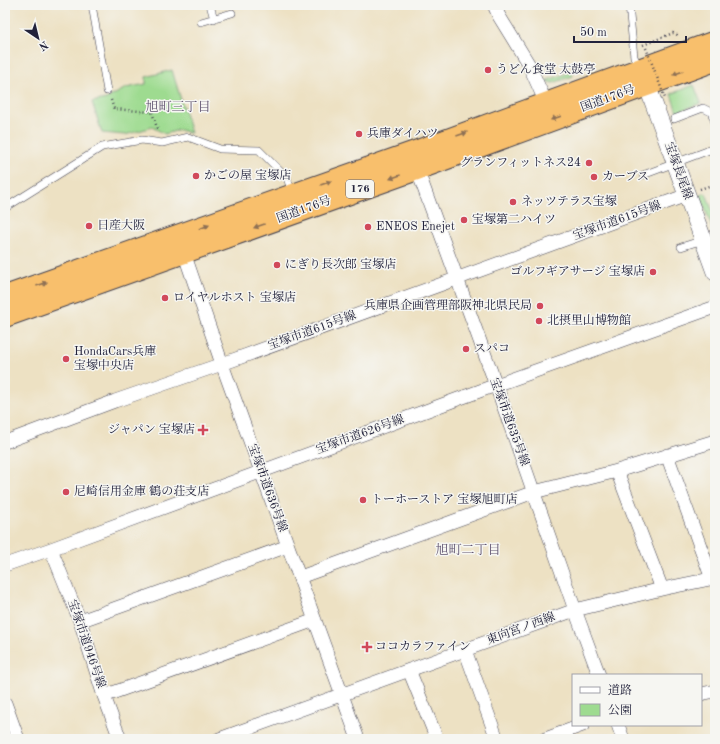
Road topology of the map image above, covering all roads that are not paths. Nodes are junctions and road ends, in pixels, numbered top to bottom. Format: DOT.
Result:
graph roads {
  1 [pos="92,5"];
  2 [pos="210,5"];
  3 [pos="494,5"];
  4 [pos="628,5"];
  5 [pos="232,13"];
  6 [pos="214,19"];
  7 [pos="201,22"];
  8 [pos="715,42"];
  9 [pos="715,60"];
  10 [pos="644,77"];
  11 [pos="107,91"];
  12 [pos="546,103"];
  13 [pos="674,118"];
  14 [pos="715,122"];
  15 [pos="715,148"];
  16 [pos="676,164"];
  17 [pos="417,169"];
  18 [pos="643,175"];
  19 [pos="691,193"];
  20 [pos="292,195"];
  21 [pos="5,208"];
  22 [pos="703,240"];
  23 [pos="181,244"];
  24 [pos="681,247"];
  25 [pos="714,263"];
  26 [pos="457,278"];
  27 [pos="5,298"];
  28 [pos="715,307"];
  29 [pos="5,316"];
  30 [pos="222,364"];
  31 [pos="496,385"];
  32 [pos="715,441"];
  33 [pos="5,442"];
  34 [pos="667,455"];
  35 [pos="261,471"];
  36 [pos="617,471"];
  37 [pos="534,492"];
  38 [pos="288,546"];
  39 [pos="51,549"];
  40 [pos="5,565"];
  41 [pos="300,577"];
  42 [pos="713,578"];
  43 [pos="662,588"];
  44 [pos="575,610"];
  45 [pos="315,620"];
  46 [pos="80,621"];
  47 [pos="465,650"];
  48 [pos="409,670"];
  49 [pos="599,674"];
  50 [pos="715,691"];
  51 [pos="341,694"];
  52 [pos="702,694"];
  53 [pos="104,696"];
  54 [pos="5,703"];
  55 [pos="580,726"];
  56 [pos="618,726"];
  57 [pos="12,733"];
  58 [pos="120,739"];
  59 [pos="219,739"];
  60 [pos="358,739"];
  61 [pos="437,739"];
  62 [pos="497,739"];
  63 [pos="546,739"];
  64 [pos="623,739"];
  1 -- 11 [label="lane"];
  2 -- 6 [label="lane"];
  3 -- 12 [label="street"];
  4 -- 10 [label="lane"];
  5 -- 6 [label="lane"];
  6 -- 7 [label="lane"];
  8 -- 10 [label="highway, 国道176号 / 176"];
  9 -- 10 [label="highway, 国道176号 / 176, one-way"];
  10 -- 12 [label="highway, 国道176号 / 176"];
  10 -- 16 [label="street, 宝塚長尾線"];
  10 -- 17 [label="highway, 国道176号 / 176, one-way"];
  20 -- 12 [label="highway, 国道176号 / 176, one-way"];
  13 -- 14 [label="lane"];
  15 -- 16 [label="lane"];
  16 -- 18 [label="lane"];
  16 -- 19 [label="street, 宝塚長尾線"];
  17 -- 23 [label="highway, 国道176号 / 176, one-way"];
  17 -- 26 [label="street, 宝塚市道635号線"];
  19 -- 22 [label="street, 宝塚長尾線"];
  19 -- 26 [label="street, 宝塚市道615号線"];
  20 -- 21 [label="lane"];
  23 -- 20 [label="highway, 国道176号 / 176, one-way"];
  22 -- 24 [label="lane"];
  22 -- 25 [label="street, 宝塚長尾線"];
  27 -- 23 [label="highway, 国道176号 / 176, one-way"];
  23 -- 29 [label="highway, 国道176号 / 176"];
  23 -- 30 [label="street, 宝塚市道636号線"];
  26 -- 30 [label="street, 宝塚市道615号線"];
  26 -- 31 [label="street, 宝塚市道635号線"];
  28 -- 31 [label="street, 宝塚市道626号線"];
  30 -- 33 [label="street, 宝塚市道615号線"];
  30 -- 35 [label="street, 宝塚市道636号線"];
  31 -- 35 [label="street, 宝塚市道626号線"];
  31 -- 37 [label="street, 宝塚市道635号線"];
  32 -- 34 [label="street"];
  34 -- 36 [label="street"];
  34 -- 42 [label="street"];
  35 -- 38 [label="street, 宝塚市道636号線"];
  35 -- 39 [label="street, 宝塚市道626号線"];
  36 -- 37 [label="street"];
  36 -- 43 [label="street"];
  37 -- 41 [label="street"];
  37 -- 44 [label="street, 宝塚市道635号線"];
  38 -- 41 [label="street, 宝塚市道636号線"];
  38 -- 46 [label="street"];
  39 -- 40 [label="street, 宝塚市道626号線"];
  39 -- 46 [label="street, 宝塚市道946号線"];
  41 -- 45 [label="street, 宝塚市道636号線"];
  42 -- 43 [label="street, 東向宮ノ西線"];
  43 -- 44 [label="street, 東向宮ノ西線"];
  44 -- 47 [label="street, 東向宮ノ西線"];
  44 -- 49 [label="street, 宝塚市道635号線"];
  45 -- 51 [label="street, 宝塚市道636号線"];
  45 -- 53 [label="street"];
  46 -- 53 [label="street, 宝塚市道946号線"];
  47 -- 48 [label="street, 東向宮ノ西線"];
  47 -- 62 [label="street"];
  48 -- 51 [label="street, 東向宮ノ西線"];
  48 -- 61 [label="street"];
  50 -- 52 [label="street"];
  51 -- 59 [label="street, 東向宮ノ西線"];
  51 -- 60 [label="street, 宝塚市道636号線"];
  53 -- 58 [label="street, 宝塚市道946号線"];
  54 -- 57 [label="street"];
  55 -- 63 [label="street"];
  56 -- 64 [label="street"];
}
